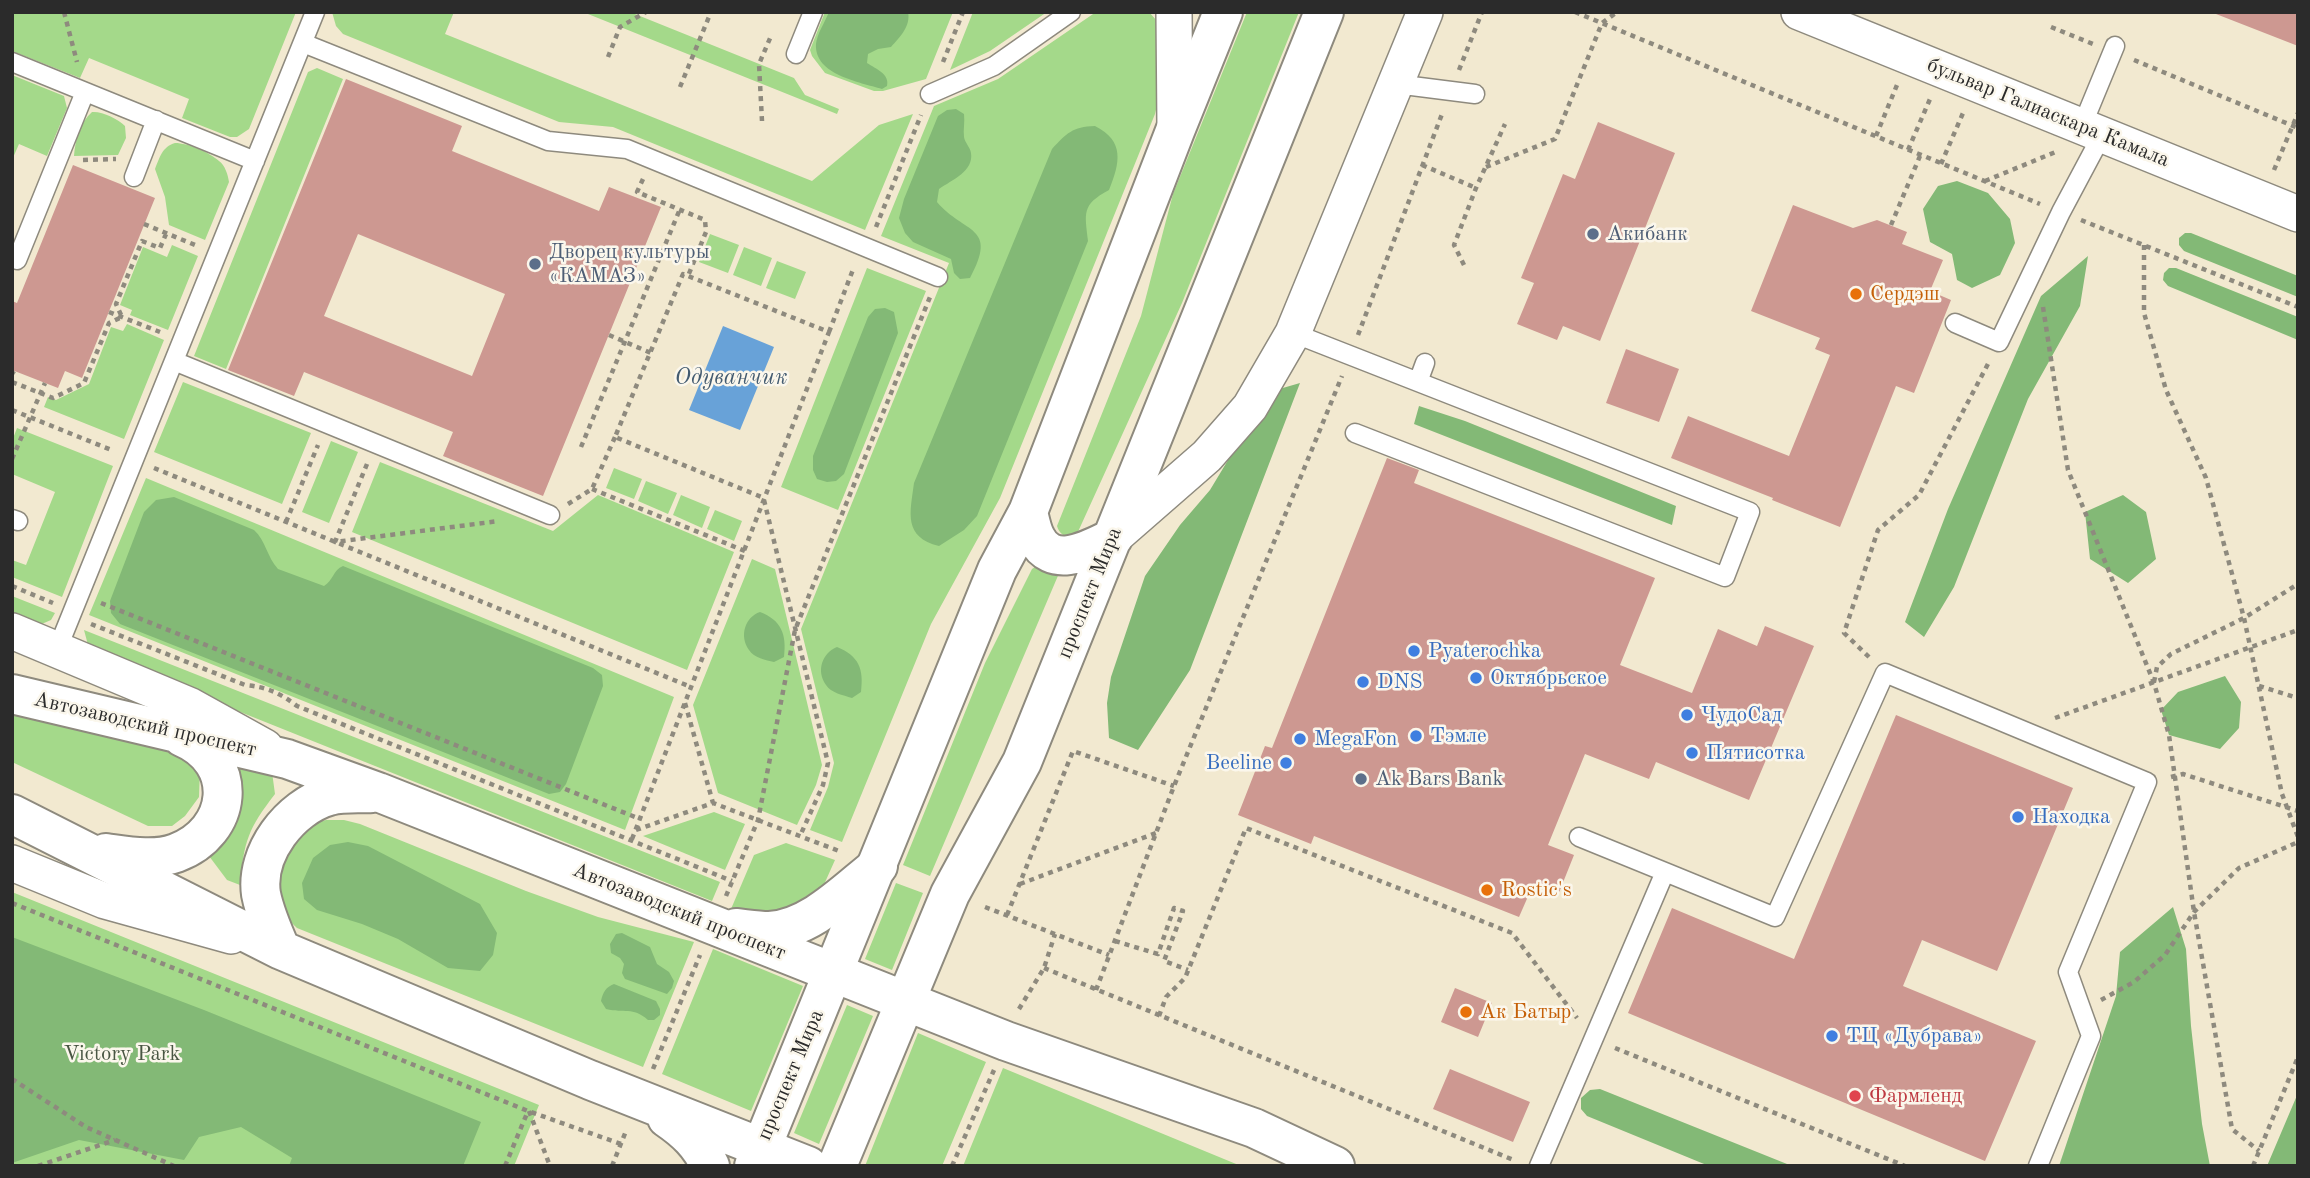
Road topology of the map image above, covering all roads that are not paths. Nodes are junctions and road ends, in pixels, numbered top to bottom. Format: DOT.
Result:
graph roads {
  1 [pos="315,12"];
  2 [pos="813,12"];
  3 [pos="1071,12"];
  4 [pos="1223,12"];
  5 [pos="1324,12"];
  6 [pos="1425,12"];
  7 [pos="1799,12"];
  8 [pos="1172,17"];
  9 [pos="303,43"];
  10 [pos="2114,49"];
  11 [pos="796,54"];
  12 [pos="12,62"];
  13 [pos="1396,84"];
  14 [pos="85,92"];
  15 [pos="930,94"];
  16 [pos="1475,94"];
  17 [pos="156,120"];
  18 [pos="1175,131"];
  19 [pos="2095,132"];
  20 [pos="255,161"];
  21 [pos="134,177"];
  22 [pos="2298,214"];
  23 [pos="12,258"];
  24 [pos="938,277"];
  25 [pos="1955,323"];
  26 [pos="1293,333"];
  27 [pos="174,361"];
  28 [pos="1425,363"];
  29 [pos="1418,382"];
  30 [pos="1355,433"];
  31 [pos="1028,512"];
  32 [pos="550,515"];
  33 [pos="1113,538"];
  34 [pos="12,631"];
  35 [pos="57,650"];
  36 [pos="12,694"];
  37 [pos="167,730"];
  38 [pos="287,759"];
  39 [pos="378,792"];
  40 [pos="12,814"];
  41 [pos="1579,836"];
  42 [pos="86,850"];
  43 [pos="12,863"];
  44 [pos="878,866"];
  45 [pos="1665,872"];
  46 [pos="713,926"];
  47 [pos="281,950"];
  48 [pos="833,974"];
  49 [pos="906,1001"];
  50 [pos="640,1098"];
  51 [pos="758,1156"];
  52 [pos="1333,1165"];
  53 [pos="710,1166"];
  54 [pos="808,1166"];
  55 [pos="837,1166"];
  56 [pos="1539,1166"];
  57 [pos="2039,1166"];
  1 -- 9 [label="lane"];
  2 -- 11 [label="lane"];
  3 -- 15 [label="lane"];
  4 -- 18 [label="street, проспект Мира"];
  5 -- 33 [label="street, проспект Мира"];
  6 -- 13 [label="street"];
  7 -- 19 [label="street, бульвар Галиаскара Камала"];
  8 -- 18 [label="street"];
  9 -- 20 [label="lane"];
  9 -- 24 [label="lane"];
  10 -- 19 [label="lane"];
  12 -- 14 [label="lane"];
  13 -- 16 [label="lane"];
  13 -- 26 [label="street"];
  14 -- 17 [label="lane"];
  14 -- 23 [label="lane"];
  17 -- 20 [label="lane"];
  17 -- 21 [label="lane"];
  18 -- 31 [label="street, проспект Мира"];
  19 -- 22 [label="street, бульвар Галиаскара Камала"];
  19 -- 25 [label="lane"];
  20 -- 27 [label="lane"];
  26 -- 29 [label="lane"];
  26 -- 33 [label="street"];
  27 -- 32 [label="lane"];
  27 -- 35 [label="lane"];
  28 -- 29 [label="lane"];
  29 -- 30 [label="lane"];
  31 -- 33 [label="street"];
  31 -- 44 [label="street, проспект Мира"];
  33 -- 49 [label="street, проспект Мира"];
  34 -- 35 [label="street"];
  35 -- 38 [label="street"];
  36 -- 37 [label="street, Автозаводский проспект"];
  37 -- 38 [label="street, Автозаводский проспект"];
  37 -- 42 [label="street"];
  38 -- 39 [label="street, Автозаводский проспект"];
  39 -- 46 [label="street, Автозаводский проспект"];
  39 -- 47 [label="street"];
  40 -- 42 [label="street"];
  41 -- 45 [label="lane"];
  42 -- 47 [label="street"];
  43 -- 47 [label="street"];
  44 -- 46 [label="street"];
  44 -- 48 [label="street, проспект Мира"];
  45 -- 56 [label="lane"];
  45 -- 57 [label="lane"];
  46 -- 48 [label="street, Автозаводский проспект"];
  47 -- 50 [label="street"];
  48 -- 49 [label="street, Автозаводский проспект"];
  48 -- 51 [label="street, проспект Мира"];
  49 -- 52 [label="street, Автозаводский проспект"];
  49 -- 55 [label="street, проспект Мира"];
  50 -- 51 [label="street"];
  50 -- 53 [label="street"];
  51 -- 54 [label="street"];
}
